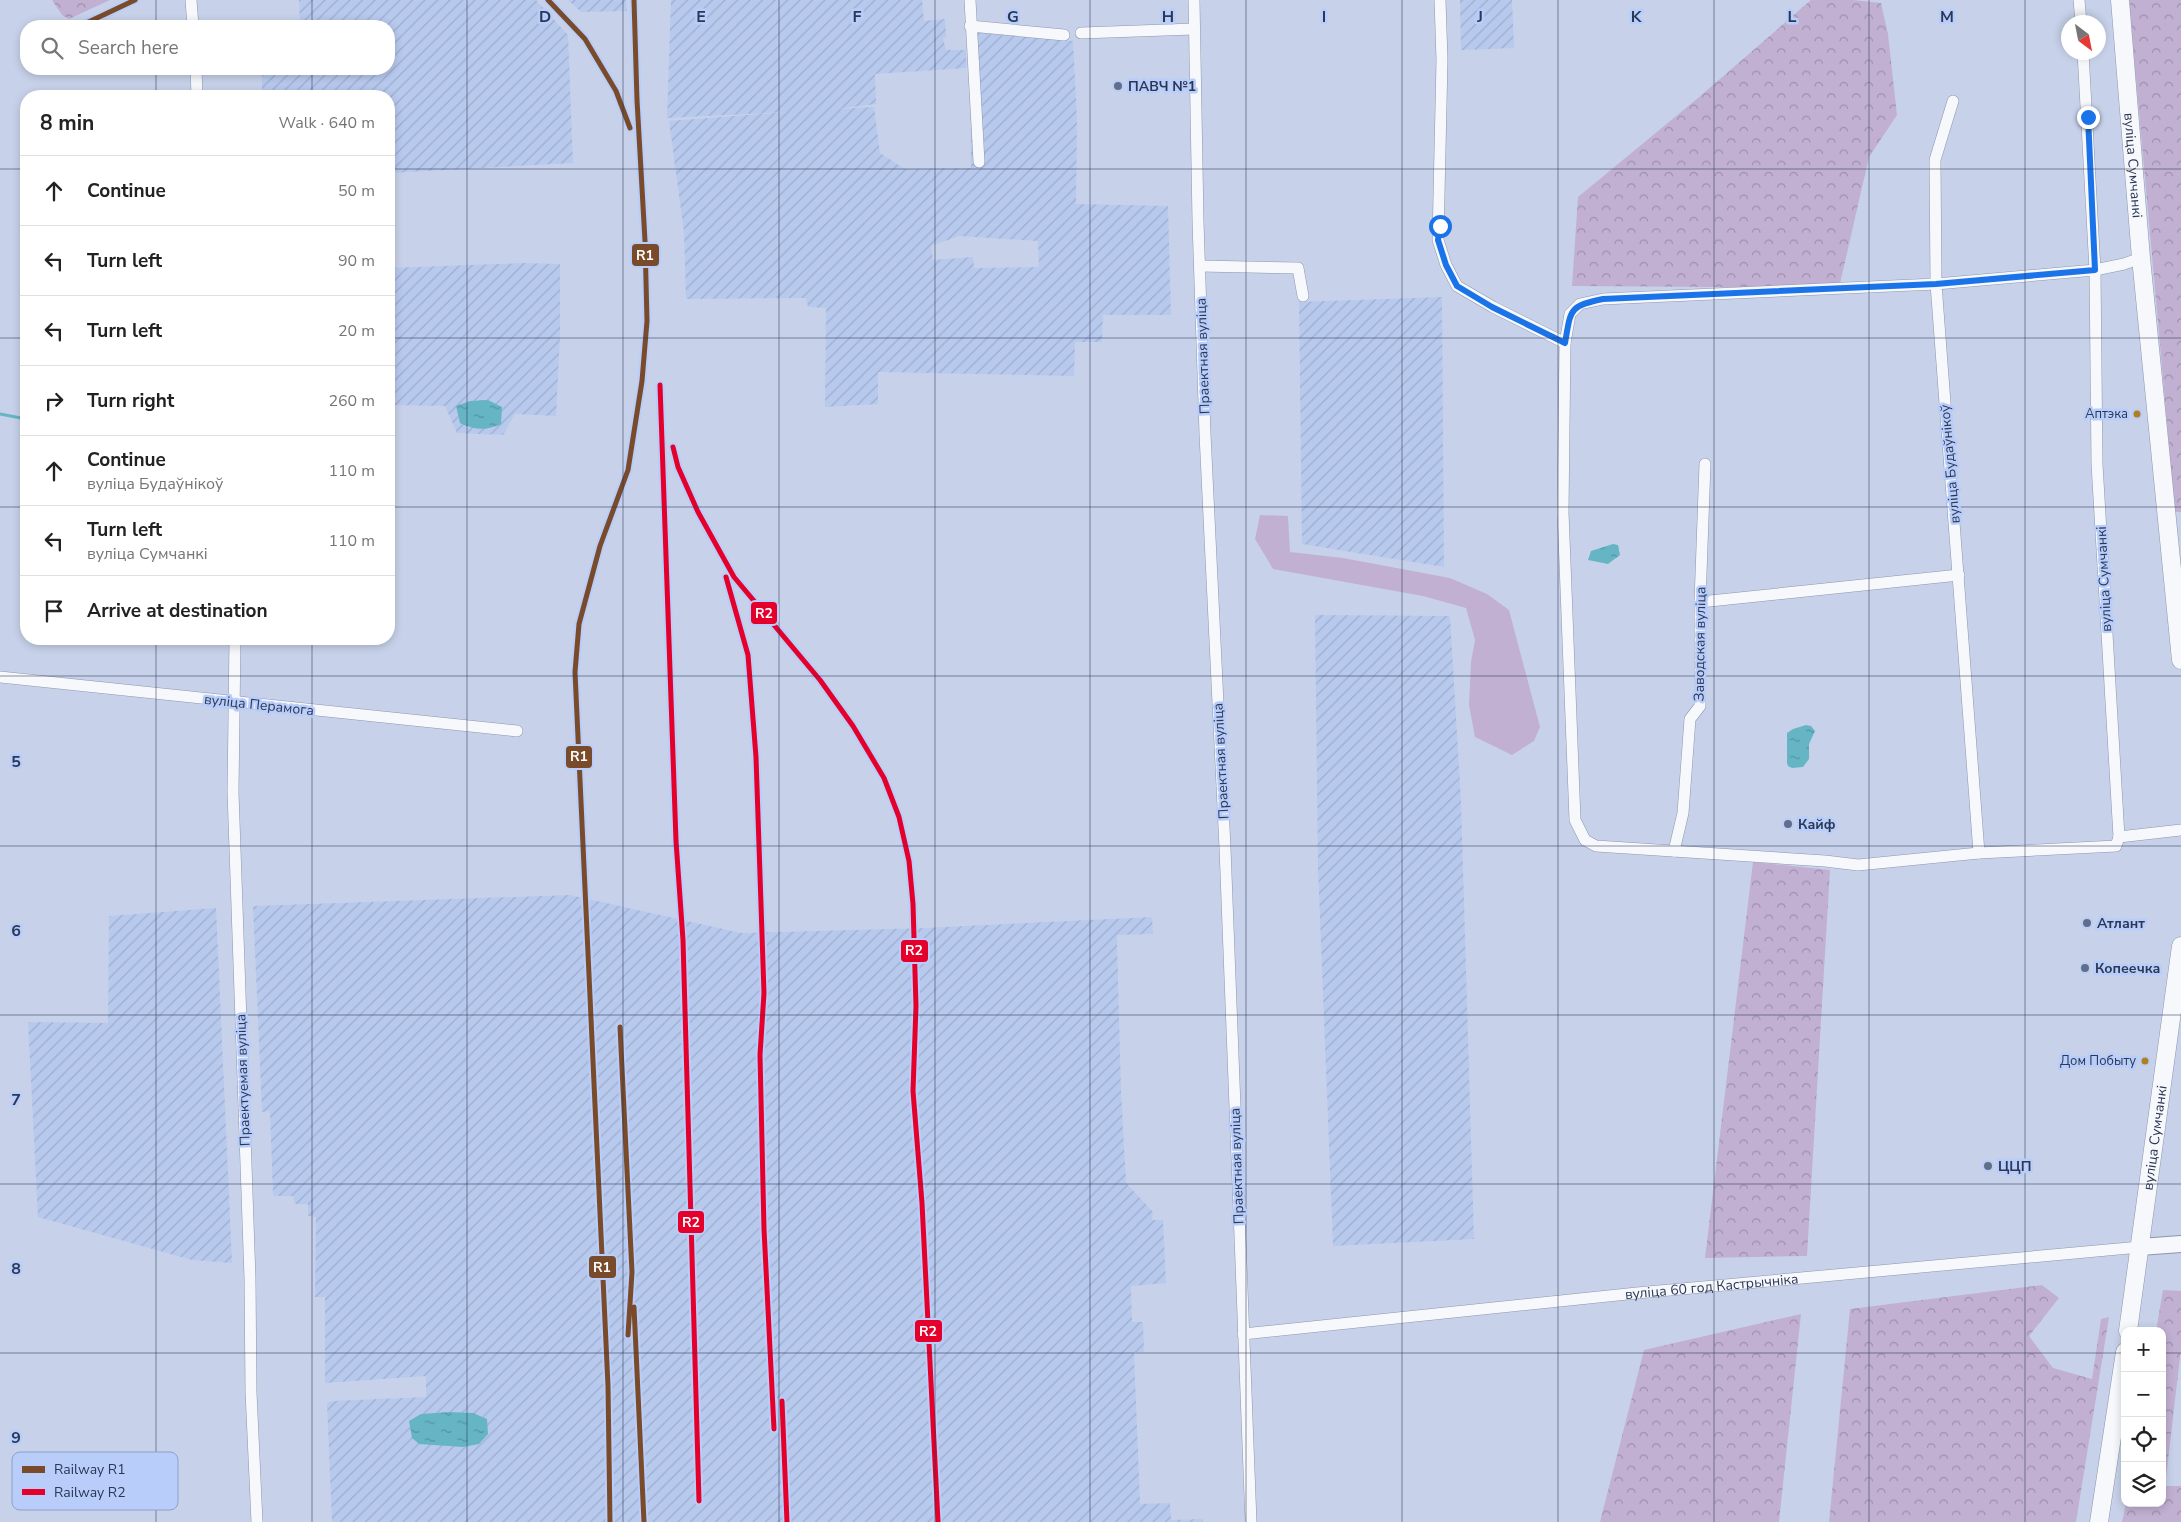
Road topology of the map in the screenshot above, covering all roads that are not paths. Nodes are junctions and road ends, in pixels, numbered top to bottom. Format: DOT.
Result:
graph roads {
  1 [pos="191,0"];
  2 [pos="970,0"];
  3 [pos="1194,0"];
  4 [pos="1440,0"];
  5 [pos="2079,0"];
  6 [pos="2120,0"];
  7 [pos="2080,15"];
  8 [pos="193,20"];
  9 [pos="970,26"];
  10 [pos="1194,29"];
  11 [pos="1082,33"];
  12 [pos="1064,35"];
  13 [pos="2083,60"];
  14 [pos="196,75"];
  15 [pos="197,90"];
  16 [pos="1953,100"];
  17 [pos="979,162"];
  18 [pos="2141,258"];
  19 [pos="1200,266"];
  20 [pos="2095,270"];
  21 [pos="1936,284"];
  22 [pos="1303,296"];
  23 [pos="1565,343"];
  24 [pos="1706,464"];
  25 [pos="1959,575"];
  26 [pos="1700,602"];
  27 [pos="235,645"];
  28 [pos="2181,660"];
  29 [pos="0,677"];
  30 [pos="233,703"];
  31 [pos="517,732"];
  32 [pos="2181,830"];
  33 [pos="2119,837"];
  34 [pos="1674,851"];
  35 [pos="1979,852"];
  36 [pos="2181,946"];
  37 [pos="2181,1244"];
  38 [pos="2140,1247"];
  39 [pos="2129,1327"];
  40 [pos="1243,1334"];
  41 [pos="2122,1372"];
  42 [pos="257,1522"];
  43 [pos="1251,1522"];
  44 [pos="2099,1522"];
  1 -- 8 [label="street"];
  2 -- 9 [label="street"];
  3 -- 10 [label="street, Праектная вуліца"];
  4 -- 23 [label="street"];
  5 -- 7 [label="street"];
  6 -- 18 [label="main road, вуліца Сумчанкі"];
  9 -- 12 [label="street"];
  9 -- 17 [label="street"];
  10 -- 11 [label="street"];
  10 -- 19 [label="street, Праектная вуліца"];
  13 -- 20 [label="street, вуліца Сумчанкі"];
  14 -- 15 [label="street"];
  16 -- 21 [label="street, вуліца Будаўнікоў"];
  18 -- 20 [label="street"];
  18 -- 28 [label="main road, вуліца Сумчанкі"];
  19 -- 22 [label="street"];
  19 -- 40 [label="street, Праектная вуліца"];
  20 -- 21 [label="street"];
  20 -- 33 [label="street, вуліца Сумчанкі"];
  21 -- 23 [label="street"];
  21 -- 25 [label="street, вуліца Будаўнікоў"];
  23 -- 34 [label="street"];
  24 -- 26 [label="street, Заводская вуліца"];
  25 -- 26 [label="street"];
  25 -- 35 [label="street, вуліца Будаўнікоў"];
  26 -- 34 [label="street, Заводская вуліца"];
  27 -- 30 [label="street, Праектуемая вуліца"];
  29 -- 30 [label="street, вуліца Перамога"];
  30 -- 31 [label="street, вуліца Перамога"];
  30 -- 42 [label="street, Праектуемая вуліца"];
  32 -- 33 [label="street"];
  33 -- 35 [label="street"];
  34 -- 35 [label="street"];
  36 -- 38 [label="main road, вуліца Сумчанкі"];
  37 -- 38 [label="street, вуліца 60 год Кастрычніка"];
  38 -- 39 [label="main road, вуліца Сумчанкі"];
  38 -- 40 [label="street, вуліца 60 год Кастрычніка"];
  40 -- 43 [label="street, Праектная вуліца"];
  41 -- 44 [label="main road"];
}
